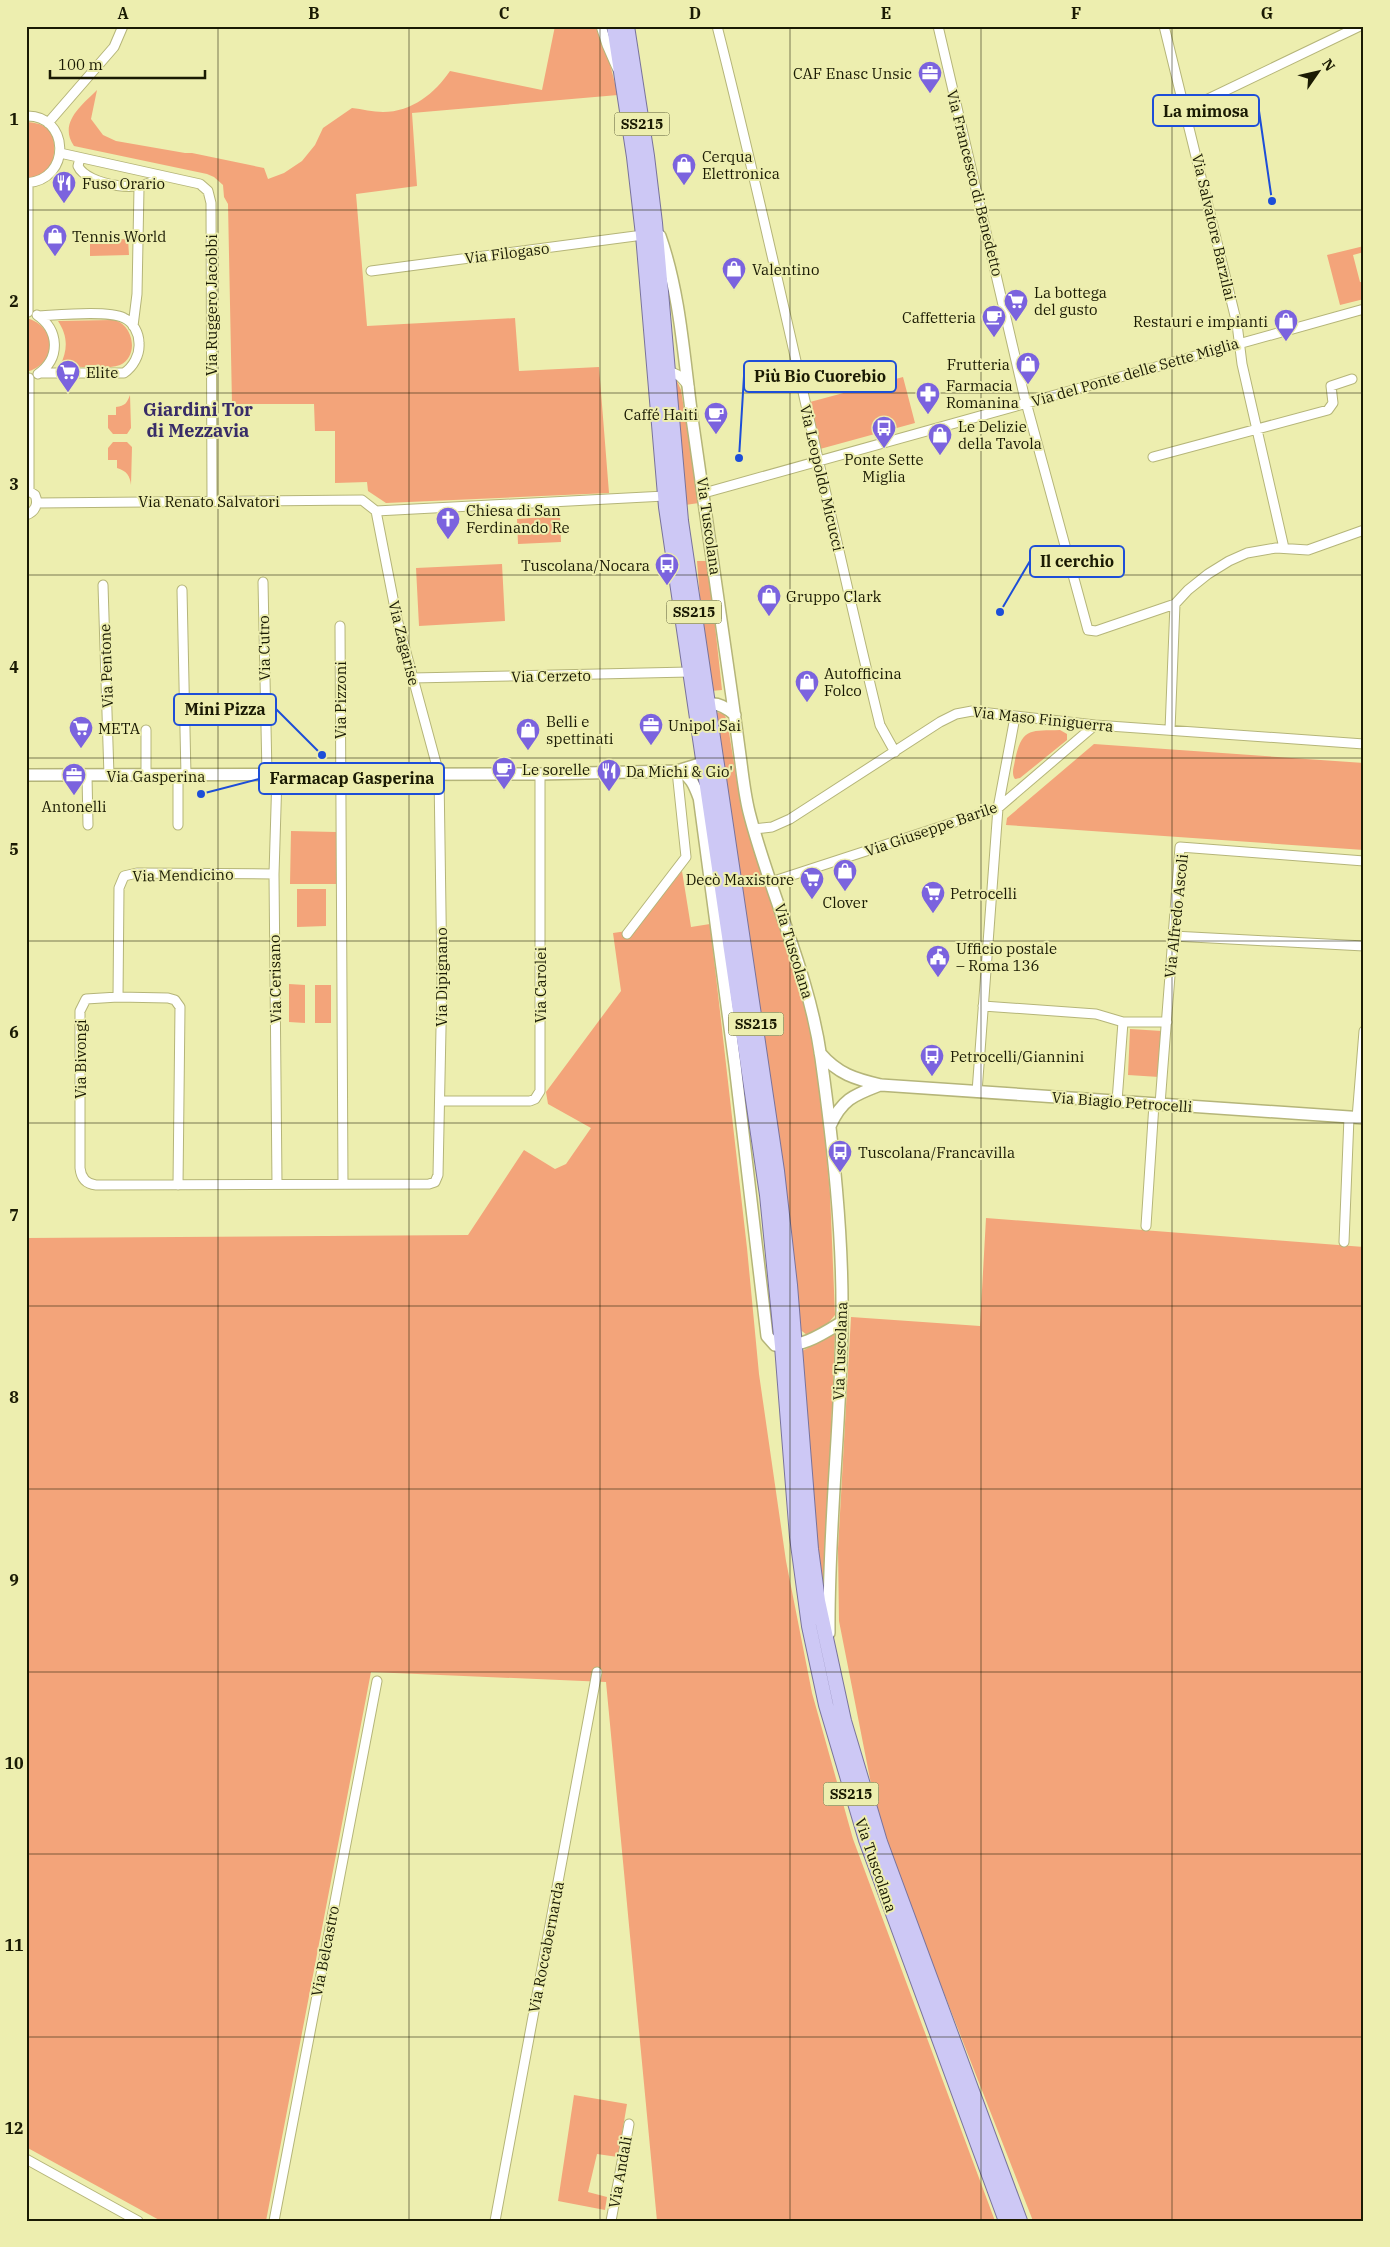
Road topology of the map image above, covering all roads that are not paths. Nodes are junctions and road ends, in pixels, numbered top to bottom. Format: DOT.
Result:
graph roads {
  1 [pos="123,26"];
  2 [pos="601,26"];
  3 [pos="614,26"];
  4 [pos="627,26"];
  5 [pos="717,26"];
  6 [pos="938,26"];
  7 [pos="1164,26"];
  8 [pos="1360,26"];
  9 [pos="622,77"];
  10 [pos="1185,110"];
  11 [pos="26,116"];
  12 [pos="48,123"];
  13 [pos="60,154"];
  14 [pos="80,158"];
  15 [pos="159,175"];
  16 [pos="27,183"];
  17 [pos="139,188"];
  18 [pos="655,223"];
  19 [pos="643,236"];
  20 [pos="370,271"];
  21 [pos="1364,308"];
  22 [pos="27,312"];
  23 [pos="38,316"];
  24 [pos="133,326"];
  25 [pos="1238,342"];
  26 [pos="668,372"];
  27 [pos="40,373"];
  28 [pos="28,378"];
  29 [pos="1352,379"];
  30 [pos="656,381"];
  31 [pos="689,387"];
  32 [pos="1026,402"];
  33 [pos="1256,429"];
  34 [pos="1153,457"];
  35 [pos="817,461"];
  36 [pos="28,489"];
  37 [pos="704,492"];
  38 [pos="665,496"];
  39 [pos="212,501"];
  40 [pos="37,503"];
  41 [pos="376,511"];
  42 [pos="26,515"];
  43 [pos="1364,530"];
  44 [pos="1284,548"];
  45 [pos="263,582"];
  46 [pos="103,585"];
  47 [pos="182,590"];
  48 [pos="1175,604"];
  49 [pos="340,626"];
  50 [pos="689,672"];
  51 [pos="412,678"];
  52 [pos="708,704"];
  53 [pos="696,714"];
  54 [pos="735,715"];
  55 [pos="1015,717"];
  56 [pos="1095,725"];
  57 [pos="146,730"];
  58 [pos="1170,730"];
  59 [pos="1364,744"];
  60 [pos="895,752"];
  61 [pos="703,763"];
  62 [pos="676,771"];
  63 [pos="272,774"];
  64 [pos="440,774"];
  65 [pos="540,774"];
  66 [pos="26,775"];
  67 [pos="340,775"];
  68 [pos="87,776"];
  69 [pos="108,776"];
  70 [pos="146,776"];
  71 [pos="182,776"];
  72 [pos="699,796"];
  73 [pos="998,808"];
  74 [pos="88,825"];
  75 [pos="178,825"];
  76 [pos="754,829"];
  77 [pos="717,854"];
  78 [pos="1364,861"];
  79 [pos="274,874"];
  80 [pos="772,882"];
  81 [pos="626,934"];
  82 [pos="1173,936"];
  83 [pos="1364,946"];
  84 [pos="737,987"];
  85 [pos="118,997"];
  86 [pos="983,1006"];
  87 [pos="1123,1022"];
  88 [pos="1166,1022"];
  89 [pos="1364,1031"];
  90 [pos="820,1053"];
  91 [pos="735,1065"];
  92 [pos="881,1085"];
  93 [pos="977,1092"];
  94 [pos="440,1101"];
  95 [pos="1117,1101"];
  96 [pos="1157,1104"];
  97 [pos="1357,1118"];
  98 [pos="830,1126"];
  99 [pos="436,1180"];
  100 [pos="277,1184"];
  101 [pos="343,1184"];
  102 [pos="178,1185"];
  103 [pos="1146,1226"];
  104 [pos="1344,1242"];
  105 [pos="842,1322"];
  106 [pos="789,1346"];
  107 [pos="829,1660"];
  108 [pos="597,1672"];
  109 [pos="377,1681"];
  110 [pos="629,2124"];
  111 [pos="26,2159"];
  112 [pos="138,2221"];
  113 [pos="274,2221"];
  114 [pos="495,2221"];
  115 [pos="611,2221"];
  116 [pos="1006,2221"];
  117 [pos="1020,2221"];
  1 -- 12 [label="street"];
  2 -- 9 [label="street"];
  3 -- 9 [label="main road, Via Tuscolana / SS215"];
  4 -- 18 [label="main road, Via Tuscolana / SS215"];
  5 -- 35 [label="street, Via Leopoldo Micucci"];
  6 -- 32 [label="street, Via Francesco di Benedetto"];
  7 -- 10 [label="street, Via Salvatore Barzilai"];
  8 -- 10 [label="street"];
  9 -- 19 [label="main road, Via Tuscolana / SS215"];
  10 -- 25 [label="street, Via Salvatore Barzilai"];
  11 -- 12 [label="street"];
  12 -- 13 [label="street"];
  13 -- 14 [label="street, Via Ruggero Jacobbi"];
  13 -- 16 [label="street"];
  14 -- 15 [label="street, Via Ruggero Jacobbi"];
  14 -- 17 [label="street"];
  15 -- 17 [label="street"];
  15 -- 39 [label="street, Via Ruggero Jacobbi"];
  16 -- 22 [label="street"];
  17 -- 24 [label="street"];
  18 -- 26 [label="main road, Via Tuscolana / SS215"];
  18 -- 31 [label="street, Via Tuscolana"];
  19 -- 20 [label="street, Via Filogaso"];
  19 -- 30 [label="main road, Via Tuscolana / SS215"];
  21 -- 25 [label="street, Via del Ponte delle Sette Miglia"];
  22 -- 23 [label="street"];
  23 -- 24 [label="street"];
  23 -- 27 [label="street"];
  24 -- 27 [label="street"];
  25 -- 32 [label="street, Via del Ponte delle Sette Miglia"];
  25 -- 33 [label="street, Via Salvatore Barzilai"];
  26 -- 30 [label="street"];
  26 -- 31 [label="street"];
  26 -- 52 [label="main road, Via Tuscolana / SS215"];
  27 -- 28 [label="street"];
  28 -- 36 [label="street"];
  29 -- 33 [label="street"];
  30 -- 38 [label="main road, Via Tuscolana / SS215"];
  31 -- 37 [label="street, Via Tuscolana"];
  32 -- 35 [label="street, Via del Ponte delle Sette Miglia"];
  32 -- 48 [label="street, Via Francesco di Benedetto"];
  33 -- 34 [label="street"];
  33 -- 44 [label="street, Via Salvatore Barzilai"];
  35 -- 37 [label="street, Via del Ponte delle Sette Miglia"];
  35 -- 60 [label="street, Via Leopoldo Micucci"];
  36 -- 40 [label="street"];
  37 -- 54 [label="street, Via Tuscolana"];
  38 -- 41 [label="street"];
  38 -- 50 [label="main road, Via Tuscolana / SS215"];
  39 -- 40 [label="street, Via Renato Salvatori"];
  39 -- 41 [label="street, Via Renato Salvatori"];
  40 -- 42 [label="street"];
  41 -- 51 [label="street, Via Zagarise"];
  43 -- 44 [label="street"];
  44 -- 48 [label="street"];
  45 -- 63 [label="street, Via Cutro"];
  46 -- 69 [label="street, Via Pentone"];
  47 -- 71 [label="street"];
  48 -- 58 [label="street"];
  49 -- 67 [label="street, Via Pizzoni"];
  50 -- 51 [label="street, Via Cerzeto"];
  50 -- 53 [label="main road, Via Tuscolana / SS215"];
  51 -- 64 [label="street, Via Zagarise"];
  52 -- 53 [label="street"];
  52 -- 54 [label="street"];
  52 -- 106 [label="main road, Via Tuscolana / SS215"];
  53 -- 61 [label="main road, Via Tuscolana / SS215"];
  54 -- 76 [label="street, Via Tuscolana"];
  55 -- 56 [label="street, Via Maso Finiguerra"];
  55 -- 60 [label="street, Via Maso Finiguerra"];
  55 -- 73 [label="street"];
  56 -- 58 [label="street, Via Maso Finiguerra"];
  56 -- 73 [label="street, Via Giuseppe Barile"];
  57 -- 70 [label="street"];
  58 -- 59 [label="street, Via Maso Finiguerra"];
  60 -- 76 [label="street, Via Maso Finiguerra"];
  61 -- 62 [label="street, Via Gasperina"];
  61 -- 77 [label="main road, Via Tuscolana / SS215"];
  62 -- 65 [label="street, Via Gasperina"];
  62 -- 72 [label="street"];
  62 -- 81 [label="street"];
  63 -- 67 [label="street, Via Gasperina"];
  63 -- 71 [label="street, Via Gasperina"];
  63 -- 79 [label="street, Via Cerisano"];
  64 -- 65 [label="street, Via Gasperina"];
  64 -- 67 [label="street, Via Gasperina"];
  64 -- 94 [label="street, Via Dipignano"];
  65 -- 94 [label="street, Via Carolei"];
  66 -- 68 [label="street, Via Gasperina"];
  67 -- 101 [label="street"];
  68 -- 69 [label="street, Via Gasperina"];
  68 -- 74 [label="street"];
  69 -- 70 [label="street, Via Gasperina"];
  70 -- 71 [label="street, Via Gasperina"];
  71 -- 75 [label="street"];
  72 -- 77 [label="street"];
  72 -- 91 [label="street"];
  73 -- 80 [label="street, Via Giuseppe Barile"];
  73 -- 86 [label="street"];
  76 -- 80 [label="street, Via Tuscolana"];
  77 -- 84 [label="main road, Via Tuscolana / SS215"];
  78 -- 82 [label="street, Via Alfredo Ascoli"];
  79 -- 85 [label="street, Via Mendicino"];
  79 -- 100 [label="street, Via Cerisano"];
  80 -- 90 [label="street, Via Tuscolana"];
  82 -- 83 [label="street"];
  82 -- 88 [label="street, Via Alfredo Ascoli"];
  84 -- 91 [label="street"];
  84 -- 106 [label="main road, Via Tuscolana / SS215"];
  85 -- 102 [label="street, Via Bivongi"];
  85 -- 102 [label="street, Via Bivongi"];
  86 -- 87 [label="street"];
  86 -- 93 [label="street"];
  87 -- 88 [label="street"];
  87 -- 95 [label="street"];
  88 -- 96 [label="street, Via Alfredo Ascoli"];
  89 -- 97 [label="street"];
  90 -- 92 [label="street, Via Biagio Petrocelli"];
  90 -- 98 [label="street, Via Tuscolana"];
  91 -- 106 [label="street"];
  92 -- 93 [label="street, Via Biagio Petrocelli"];
  92 -- 98 [label="street, Via Biagio Petrocelli"];
  93 -- 95 [label="street, Via Biagio Petrocelli"];
  94 -- 99 [label="street, Via Dipignano"];
  95 -- 96 [label="street, Via Biagio Petrocelli"];
  96 -- 97 [label="street, Via Biagio Petrocelli"];
  96 -- 103 [label="street, Via Alfredo Ascoli"];
  97 -- 104 [label="street"];
  98 -- 105 [label="street, Via Tuscolana"];
  99 -- 101 [label="street, Via Bivongi"];
  100 -- 101 [label="street, Via Bivongi"];
  100 -- 102 [label="street, Via Bivongi"];
  105 -- 106 [label="street"];
  105 -- 107 [label="street, Via Tuscolana"];
  106 -- 107 [label="main road, Via Tuscolana / SS215"];
  106 -- 116 [label="main road, Via Tuscolana / SS215"];
  107 -- 117 [label="main road, Via Tuscolana / SS215"];
  108 -- 114 [label="street, Via Roccabernarda"];
  109 -- 113 [label="street, Via Belcastro"];
  110 -- 115 [label="street, Via Andali"];
  111 -- 112 [label="street"];
}
